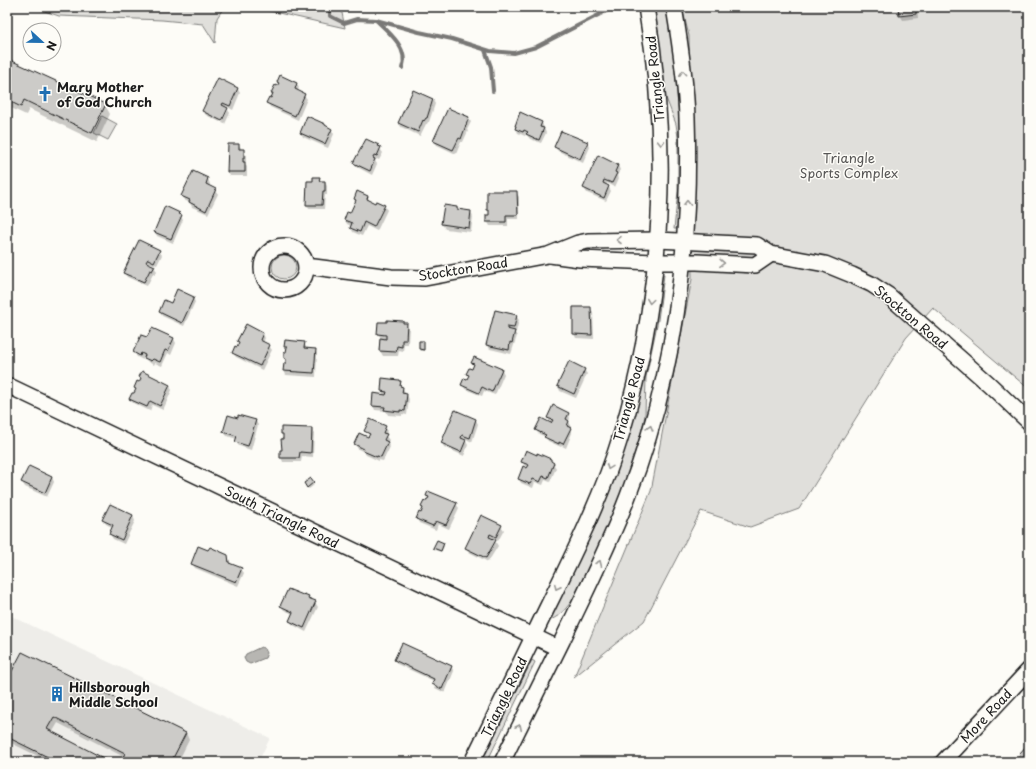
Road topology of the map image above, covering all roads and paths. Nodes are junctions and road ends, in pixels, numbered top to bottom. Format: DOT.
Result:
graph roads {
  1 [pos="646,7"];
  2 [pos="674,7"];
  3 [pos="658,240"];
  4 [pos="684,242"];
  5 [pos="771,254"];
  6 [pos="548,255"];
  7 [pos="656,262"];
  8 [pos="683,262"];
  9 [pos="306,267"];
  10 [pos="7,385"];
  11 [pos="1029,422"];
  12 [pos="533,637"];
  13 [pos="558,648"];
  14 [pos="1029,670"];
  15 [pos="472,762"];
  16 [pos="502,762"];
  17 [pos="943,762"];
  1 -- 3 [label="street, Triangle Road, one-way"];
  4 -- 2 [label="street, Triangle Road, one-way"];
  3 -- 4 [label="street, Stockton Road"];
  3 -- 6 [label="street, Stockton Road, one-way"];
  3 -- 7 [label="street, Triangle Road"];
  4 -- 5 [label="street, Stockton Road"];
  4 -- 8 [label="street, Triangle Road"];
  8 -- 5 [label="street, Stockton Road, one-way"];
  5 -- 11 [label="street, Stockton Road"];
  6 -- 7 [label="street, Stockton Road"];
  6 -- 9 [label="street, Stockton Road"];
  7 -- 8 [label="street, Stockton Road"];
  7 -- 12 [label="street, Triangle Road, one-way"];
  13 -- 8 [label="street, Triangle Road, one-way"];
  10 -- 12 [label="street, South Triangle Road"];
  12 -- 13 [label="street, South Triangle Road"];
  12 -- 15 [label="street, Triangle Road"];
  16 -- 13 [label="street, Triangle Road, one-way"];
  14 -- 17 [label="street, More Road"];
}
